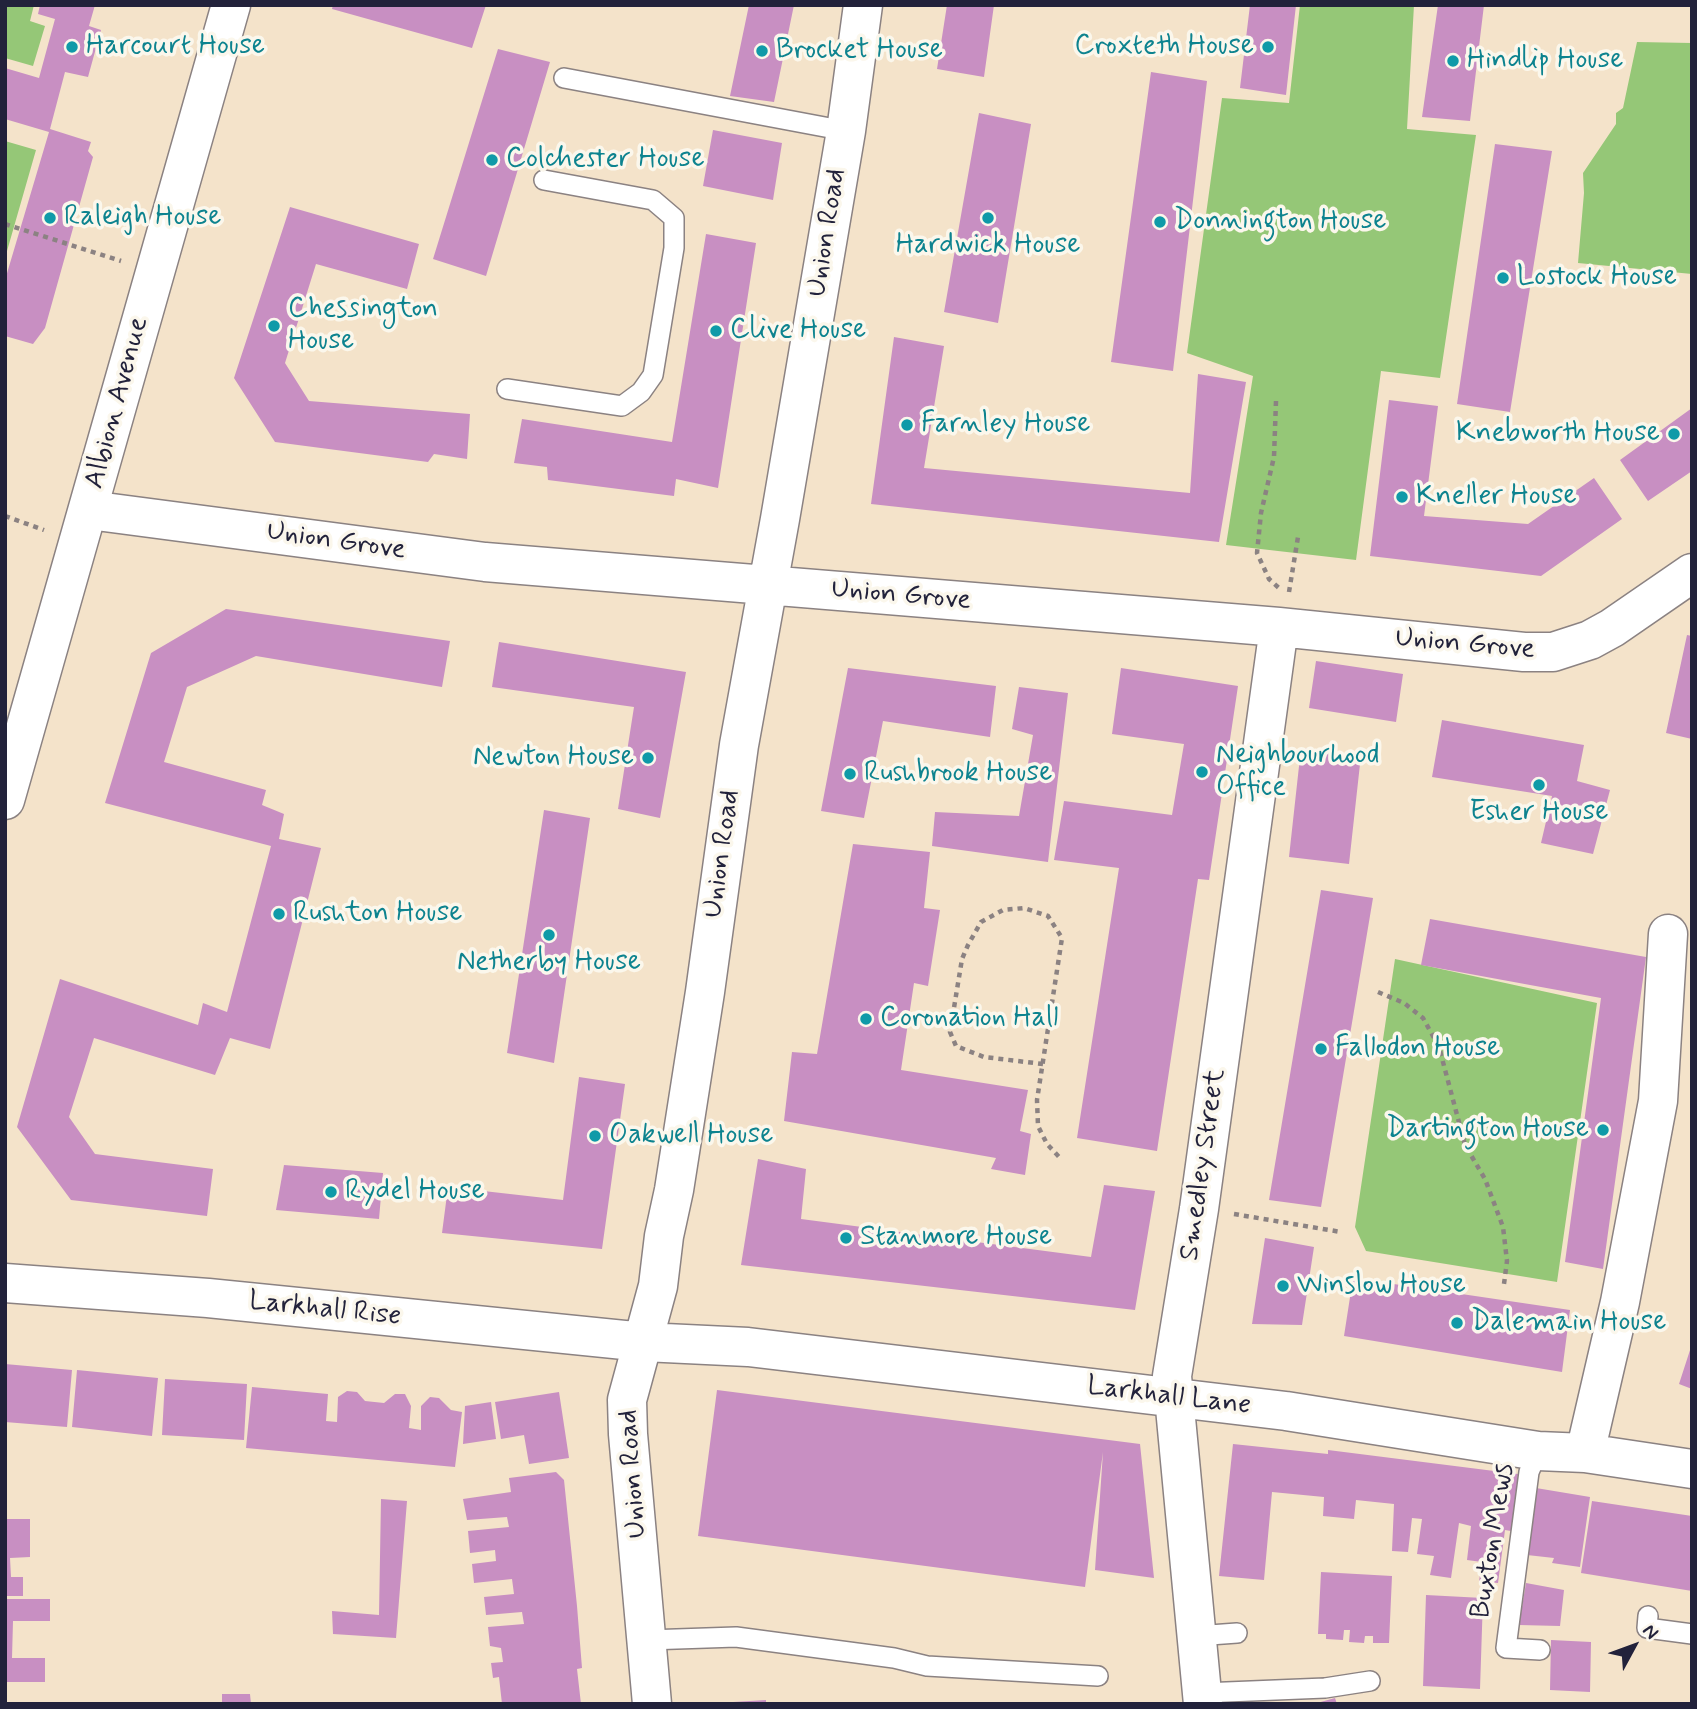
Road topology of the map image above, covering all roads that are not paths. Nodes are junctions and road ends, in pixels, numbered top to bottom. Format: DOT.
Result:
graph roads {
  1 [pos="231,5"];
  2 [pos="863,5"];
  3 [pos="564,78"];
  4 [pos="846,131"];
  5 [pos="544,180"];
  6 [pos="507,389"];
  7 [pos="89,510"];
  8 [pos="1692,573"];
  9 [pos="768,584"];
  10 [pos="1279,627"];
  11 [pos="5,800"];
  12 [pos="1668,934"];
  13 [pos="5,1283"];
  14 [pos="644,1342"];
  15 [pos="1173,1398"];
  16 [pos="1538,1451"];
  17 [pos="1585,1453"];
  18 [pos="1692,1469"];
  19 [pos="1648,1616"];
  20 [pos="1237,1633"];
  21 [pos="1692,1633"];
  22 [pos="1196,1636"];
  23 [pos="647,1640"];
  24 [pos="1540,1650"];
  25 [pos="1098,1676"];
  26 [pos="1370,1681"];
  27 [pos="1203,1698"];
  28 [pos="652,1704"];
  1 -- 7 [label="street, Albion Avenue"];
  2 -- 4 [label="street, Union Road"];
  3 -- 4 [label="lane"];
  4 -- 9 [label="street, Union Road"];
  5 -- 6 [label="lane"];
  7 -- 9 [label="street, Union Grove"];
  7 -- 11 [label="street, Albion Avenue"];
  8 -- 10 [label="street, Union Grove"];
  9 -- 10 [label="street, Union Grove"];
  9 -- 14 [label="street, Union Road"];
  10 -- 15 [label="street, Smedley Street"];
  12 -- 17 [label="street"];
  13 -- 14 [label="street, Larkhall Rise"];
  14 -- 15 [label="street, Larkhall Lane"];
  14 -- 23 [label="street, Union Road"];
  15 -- 16 [label="street, Larkhall Lane"];
  15 -- 22 [label="street, Smedley Street"];
  16 -- 17 [label="street, Larkhall Lane"];
  16 -- 24 [label="lane, Buxton Mews"];
  17 -- 18 [label="street, Larkhall Lane"];
  19 -- 21 [label="lane"];
  20 -- 22 [label="lane"];
  22 -- 27 [label="street, Smedley Street"];
  23 -- 25 [label="lane"];
  23 -- 28 [label="street, Union Road"];
  26 -- 27 [label="lane"];
}
